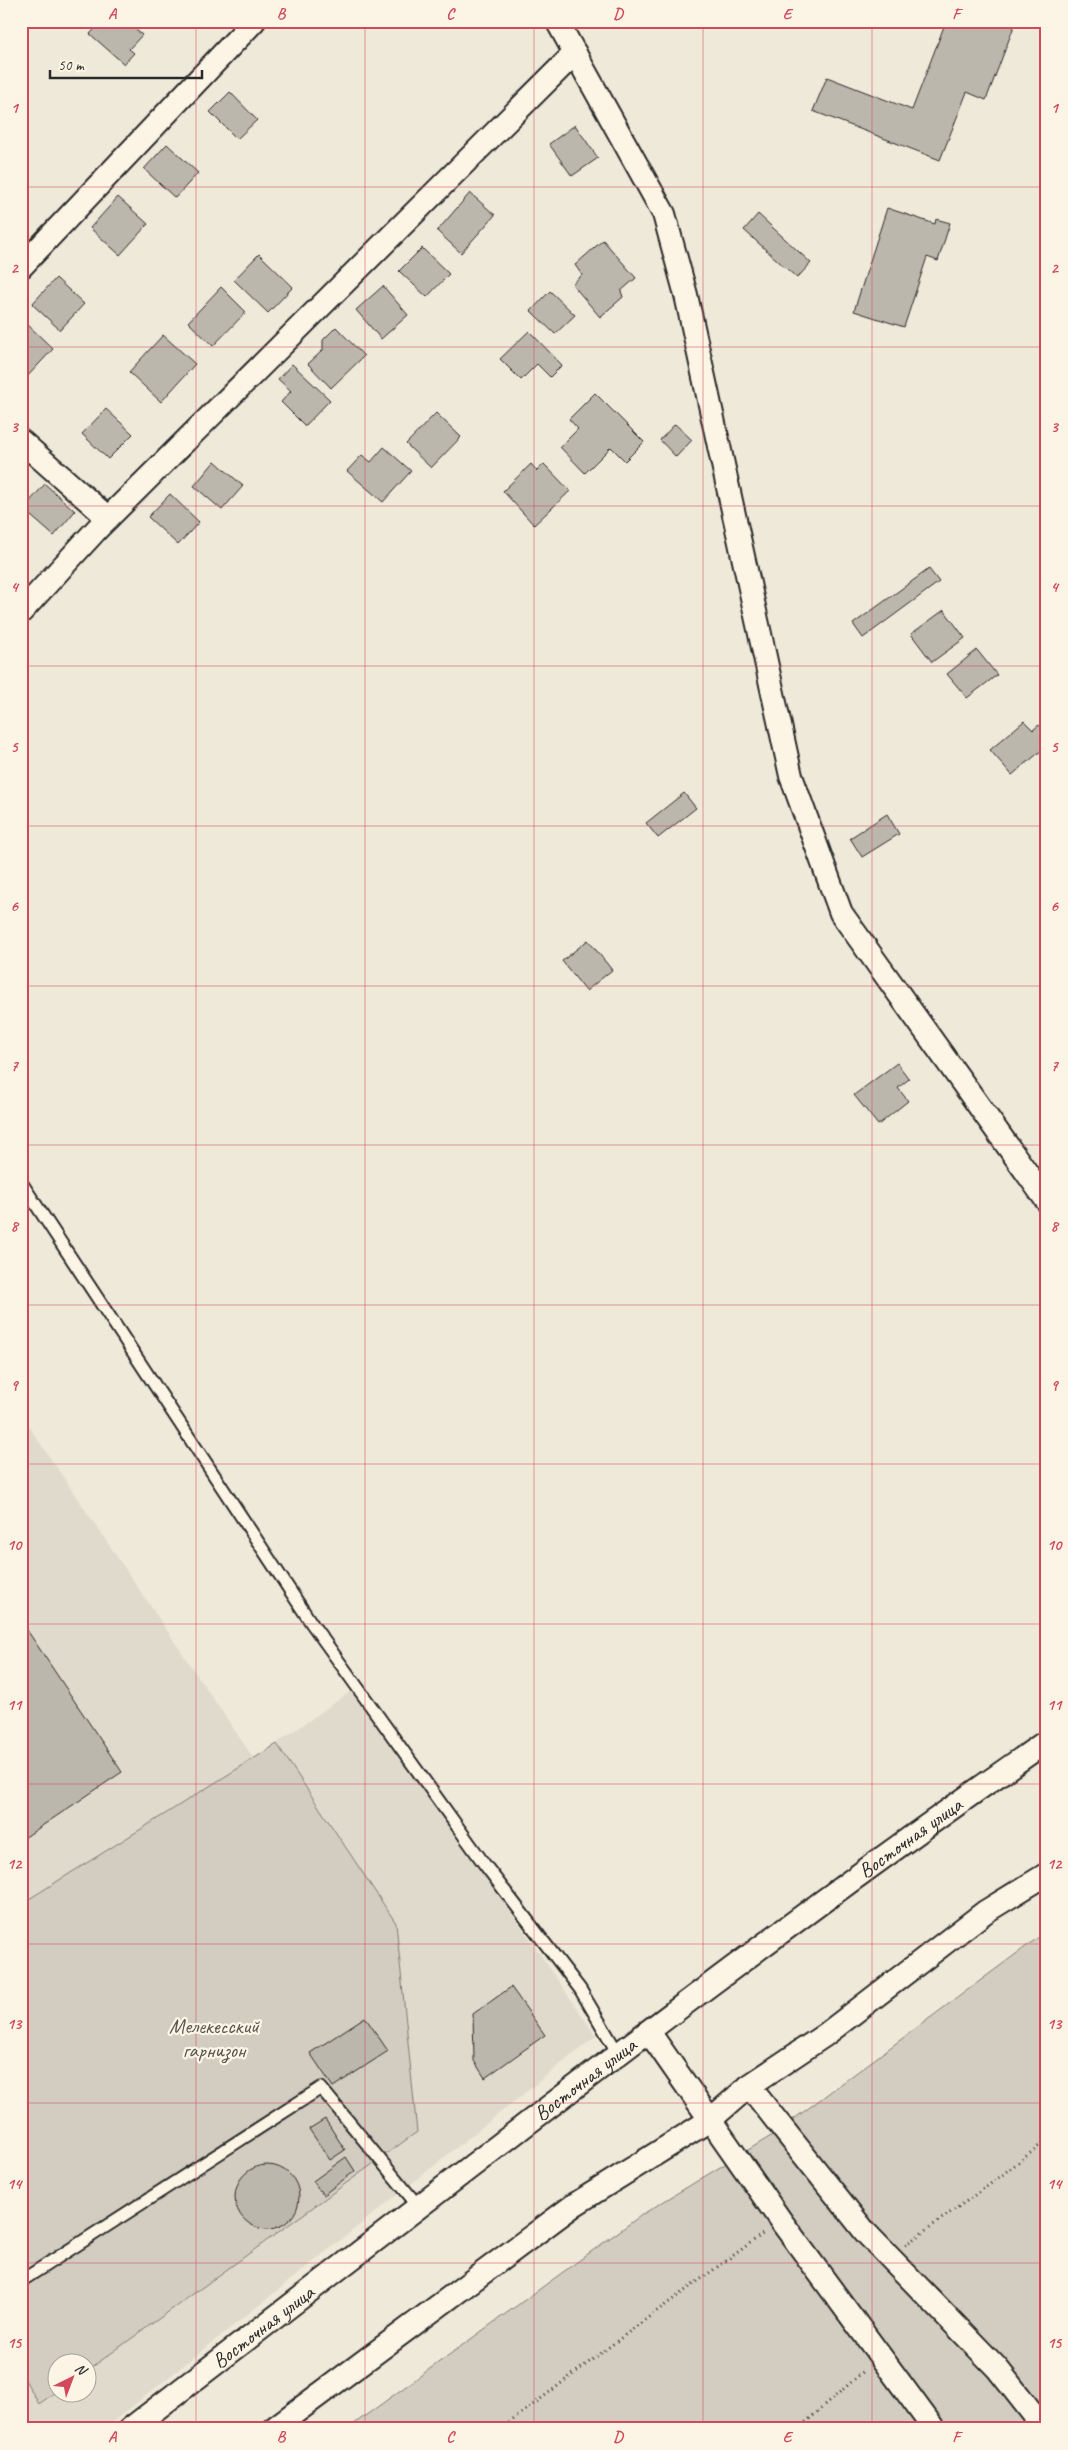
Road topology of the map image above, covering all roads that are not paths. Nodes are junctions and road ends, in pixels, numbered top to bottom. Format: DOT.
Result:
graph roads {
  1 [pos="254,21"];
  2 [pos="557,21"];
  3 [pos="574,53"];
  4 [pos="21,267"];
  5 [pos="21,441"];
  6 [pos="108,518"];
  7 [pos="21,612"];
  8 [pos="21,1182"];
  9 [pos="1047,1201"];
  10 [pos="1047,1741"];
  11 [pos="1047,1874"];
  12 [pos="649,2032"];
  13 [pos="619,2055"];
  14 [pos="749,2086"];
  15 [pos="710,2120"];
  16 [pos="419,2207"];
  17 [pos="21,2281"];
  18 [pos="130,2429"];
  19 [pos="272,2429"];
  20 [pos="934,2429"];
  21 [pos="1045,2429"];
  1 -- 4 [label="street"];
  2 -- 3 [label="street"];
  3 -- 6 [label="street"];
  3 -- 9 [label="street"];
  5 -- 6 [label="street"];
  6 -- 7 [label="street"];
  8 -- 13 [label="lane"];
  10 -- 12 [label="street, Восточная улица"];
  11 -- 14 [label="street"];
  12 -- 13 [label="street, Восточная улица"];
  12 -- 15 [label="street"];
  13 -- 16 [label="street, Восточная улица"];
  14 -- 15 [label="street"];
  14 -- 21 [label="street"];
  15 -- 19 [label="street"];
  15 -- 20 [label="street"];
  16 -- 17 [label="lane"];
  16 -- 18 [label="street, Восточная улица"];
}
